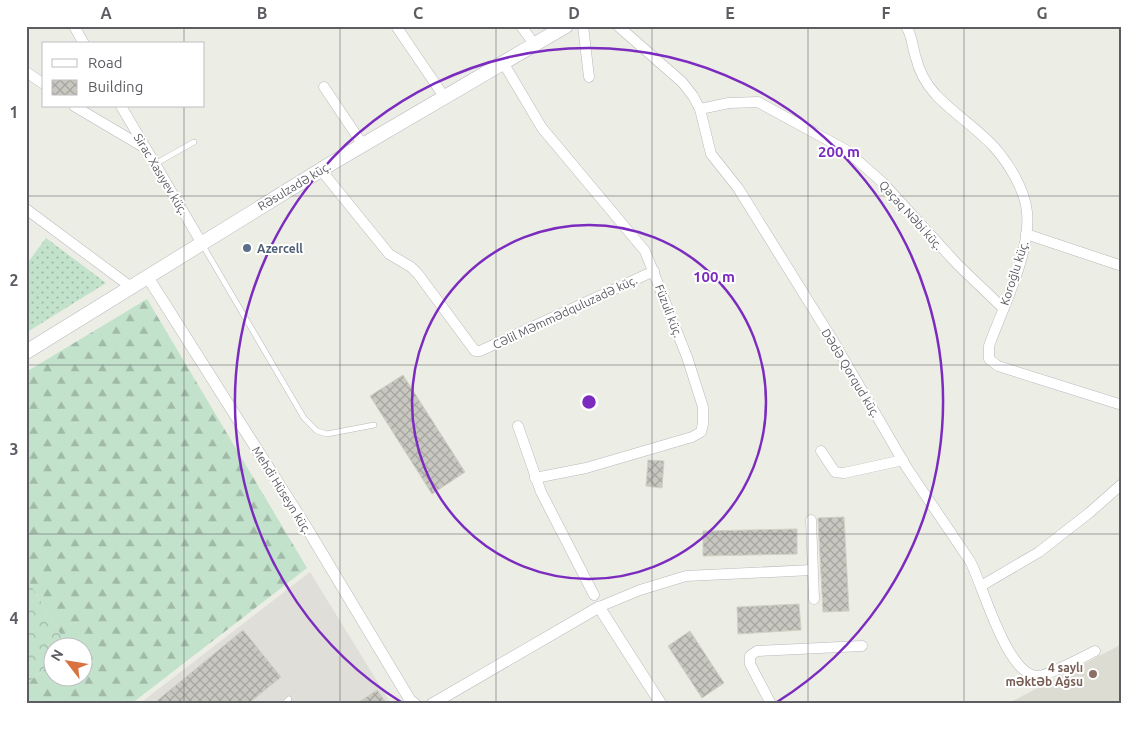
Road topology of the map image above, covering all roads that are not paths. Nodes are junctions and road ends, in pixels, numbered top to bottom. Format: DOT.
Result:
graph roads {
  1 [pos="74,26"];
  2 [pos="396,26"];
  3 [pos="521,26"];
  4 [pos="566,26"];
  5 [pos="583,26"];
  6 [pos="618,26"];
  7 [pos="906,26"];
  8 [pos="83,42"];
  9 [pos="535,45"];
  10 [pos="504,64"];
  11 [pos="26,72"];
  12 [pos="588,77"];
  13 [pos="42,83"];
  14 [pos="324,87"];
  15 [pos="445,98"];
  16 [pos="77,108"];
  17 [pos="122,108"];
  18 [pos="700,109"];
  19 [pos="194,142"];
  20 [pos="363,145"];
  21 [pos="146,149"];
  22 [pos="155,164"];
  23 [pos="321,170"];
  24 [pos="26,209"];
  25 [pos="1026,234"];
  26 [pos="201,242"];
  27 [pos="1122,266"];
  28 [pos="654,271"];
  29 [pos="147,276"];
  30 [pos="131,287"];
  31 [pos="1003,308"];
  32 [pos="29,346"];
  33 [pos="1122,405"];
  34 [pos="374,425"];
  35 [pos="518,426"];
  36 [pos="821,451"];
  37 [pos="903,460"];
  38 [pos="535,478"];
  39 [pos="1122,484"];
  40 [pos="810,520"];
  41 [pos="812,570"];
  42 [pos="982,586"];
  43 [pos="594,595"];
  44 [pos="814,599"];
  45 [pos="598,607"];
  46 [pos="862,646"];
  47 [pos="1095,651"];
  48 [pos="289,699"];
  49 [pos="284,704"];
  50 [pos="415,704"];
  51 [pos="432,704"];
  52 [pos="661,704"];
  53 [pos="771,704"];
  1 -- 8 [label="street"];
  2 -- 15 [label="street"];
  3 -- 9 [label="street"];
  4 -- 9 [label="main road, Rəsulzadə küç."];
  5 -- 12 [label="street"];
  6 -- 18 [label="street, Dədə Qorqud küç."];
  7 -- 25 [label="street, Koroğlu küç."];
  9 -- 10 [label="main road, Rəsulzadə küç."];
  10 -- 15 [label="main road, Rəsulzadə küç."];
  10 -- 28 [label="street, Füzuli küç."];
  11 -- 13 [label="street"];
  14 -- 20 [label="street"];
  15 -- 20 [label="main road, Rəsulzadə küç."];
  16 -- 21 [label="street"];
  17 -- 21 [label="street, Sirac Xasıyev küç."];
  18 -- 31 [label="street, Qaçaq Nəbi küç."];
  18 -- 37 [label="street, Dədə Qorqud küç."];
  19 -- 22 [label="lane"];
  20 -- 23 [label="main road, Rəsulzadə küç."];
  21 -- 22 [label="street, Sirac Xasıyev küç."];
  22 -- 26 [label="street, Sirac Xasıyev küç."];
  23 -- 26 [label="main road, Rəsulzadə küç."];
  23 -- 28 [label="street, Cəlil Məmmədquluzadə küç."];
  24 -- 30 [label="street"];
  25 -- 27 [label="street"];
  25 -- 31 [label="street, Koroğlu küç."];
  26 -- 29 [label="main road, Rəsulzadə küç."];
  26 -- 34 [label="lane"];
  28 -- 38 [label="street, Füzuli küç."];
  29 -- 30 [label="main road, Rəsulzadə küç."];
  29 -- 50 [label="street, Mehdi Hüseyn küç."];
  30 -- 32 [label="main road, Rəsulzadə küç."];
  31 -- 33 [label="street, Koroğlu küç."];
  35 -- 38 [label="street"];
  36 -- 37 [label="street"];
  37 -- 42 [label="street, Dədə Qorqud küç."];
  38 -- 43 [label="street"];
  39 -- 42 [label="street"];
  40 -- 41 [label="street"];
  41 -- 44 [label="street"];
  41 -- 45 [label="street"];
  42 -- 47 [label="street, Dədə Qorqud küç."];
  45 -- 51 [label="street"];
  45 -- 52 [label="street"];
  46 -- 53 [label="street"];
  48 -- 49 [label="lane"];
}
